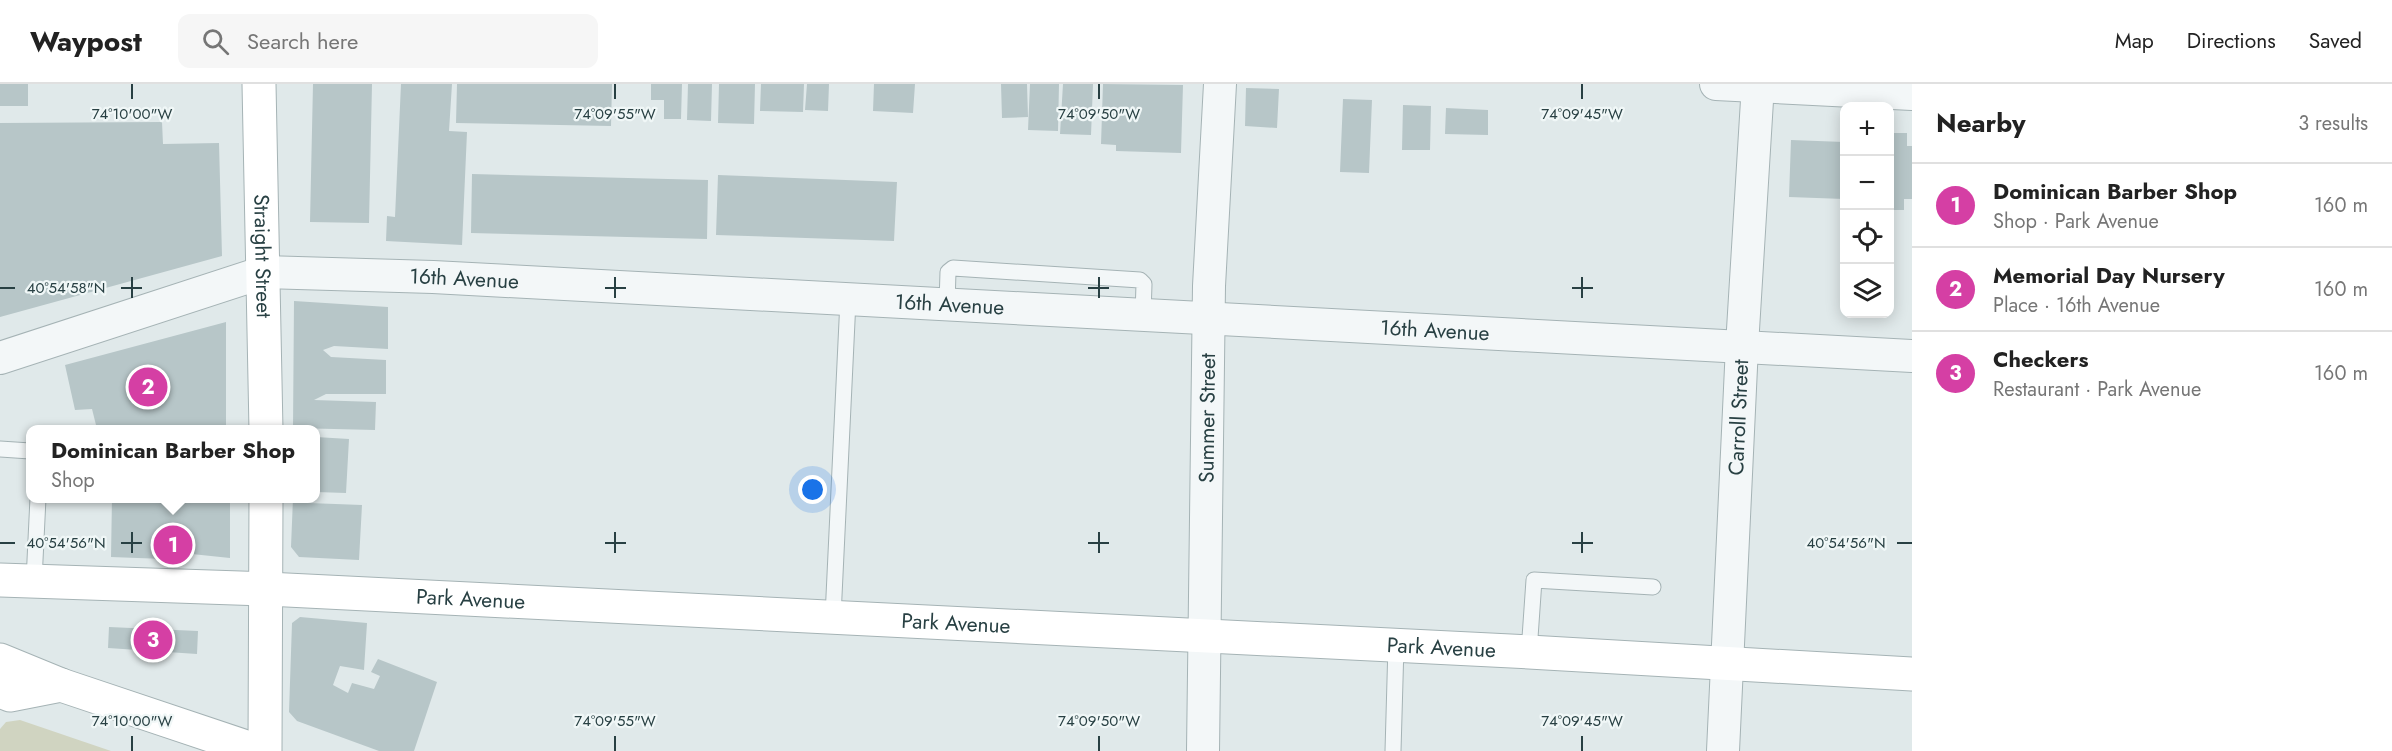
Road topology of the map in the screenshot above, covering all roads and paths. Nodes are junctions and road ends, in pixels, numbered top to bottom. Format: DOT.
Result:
graph roads {
  1 [pos="259,84"];
  2 [pos="1220,84"];
  3 [pos="1716,84"];
  4 [pos="1757,85"];
  5 [pos="1912,94"];
  6 [pos="264,272"];
  7 [pos="848,300"];
  8 [pos="1208,318"];
  9 [pos="1742,346"];
  10 [pos="1912,356"];
  11 [pos="0,358"];
  12 [pos="266,425"];
  13 [pos="0,449"];
  14 [pos="26,451"];
  15 [pos="38,503"];
  16 [pos="266,503"];
  17 [pos="0,580"];
  18 [pos="34,580"];
  19 [pos="1653,586"];
  20 [pos="267,589"];
  21 [pos="833,617"];
  22 [pos="1203,636"];
  23 [pos="1396,645"];
  24 [pos="1529,652"];
  25 [pos="0,660"];
  26 [pos="1728,663"];
  27 [pos="1912,674"];
  28 [pos="61,685"];
  29 [pos="0,691"];
  30 [pos="258,751"];
  31 [pos="265,751"];
  32 [pos="1203,751"];
  33 [pos="1394,751"];
  34 [pos="1723,751"];
  1 -- 6 [label="main road, Straight Street"];
  2 -- 8 [label="street, Summer Street"];
  3 -- 4 [label="street"];
  4 -- 5 [label="street"];
  4 -- 9 [label="street, Carroll Street"];
  6 -- 7 [label="street, 16th Avenue"];
  6 -- 11 [label="street, 16th Avenue"];
  6 -- 12 [label="main road, Straight Street"];
  7 -- 8 [label="street, 16th Avenue"];
  7 -- 21 [label="lane"];
  8 -- 9 [label="street, 16th Avenue"];
  8 -- 22 [label="street, Summer Street"];
  9 -- 10 [label="street, 16th Avenue"];
  9 -- 26 [label="street, Carroll Street"];
  13 -- 14 [label="lane"];
  15 -- 18 [label="lane"];
  16 -- 20 [label="main road"];
  17 -- 18 [label="main road, Park Avenue"];
  18 -- 20 [label="main road, Park Avenue"];
  19 -- 24 [label="lane"];
  20 -- 21 [label="main road, Park Avenue"];
  20 -- 31 [label="main road"];
  21 -- 22 [label="main road, Park Avenue"];
  22 -- 23 [label="main road, Park Avenue"];
  22 -- 32 [label="street, Summer Street"];
  23 -- 24 [label="main road, Park Avenue"];
  23 -- 33 [label="lane"];
  24 -- 26 [label="main road, Park Avenue"];
  25 -- 28 [label="main road"];
  26 -- 27 [label="main road, Park Avenue"];
  26 -- 34 [label="street, Carroll Street"];
  28 -- 29 [label="main road"];
  28 -- 30 [label="main road"];
}
